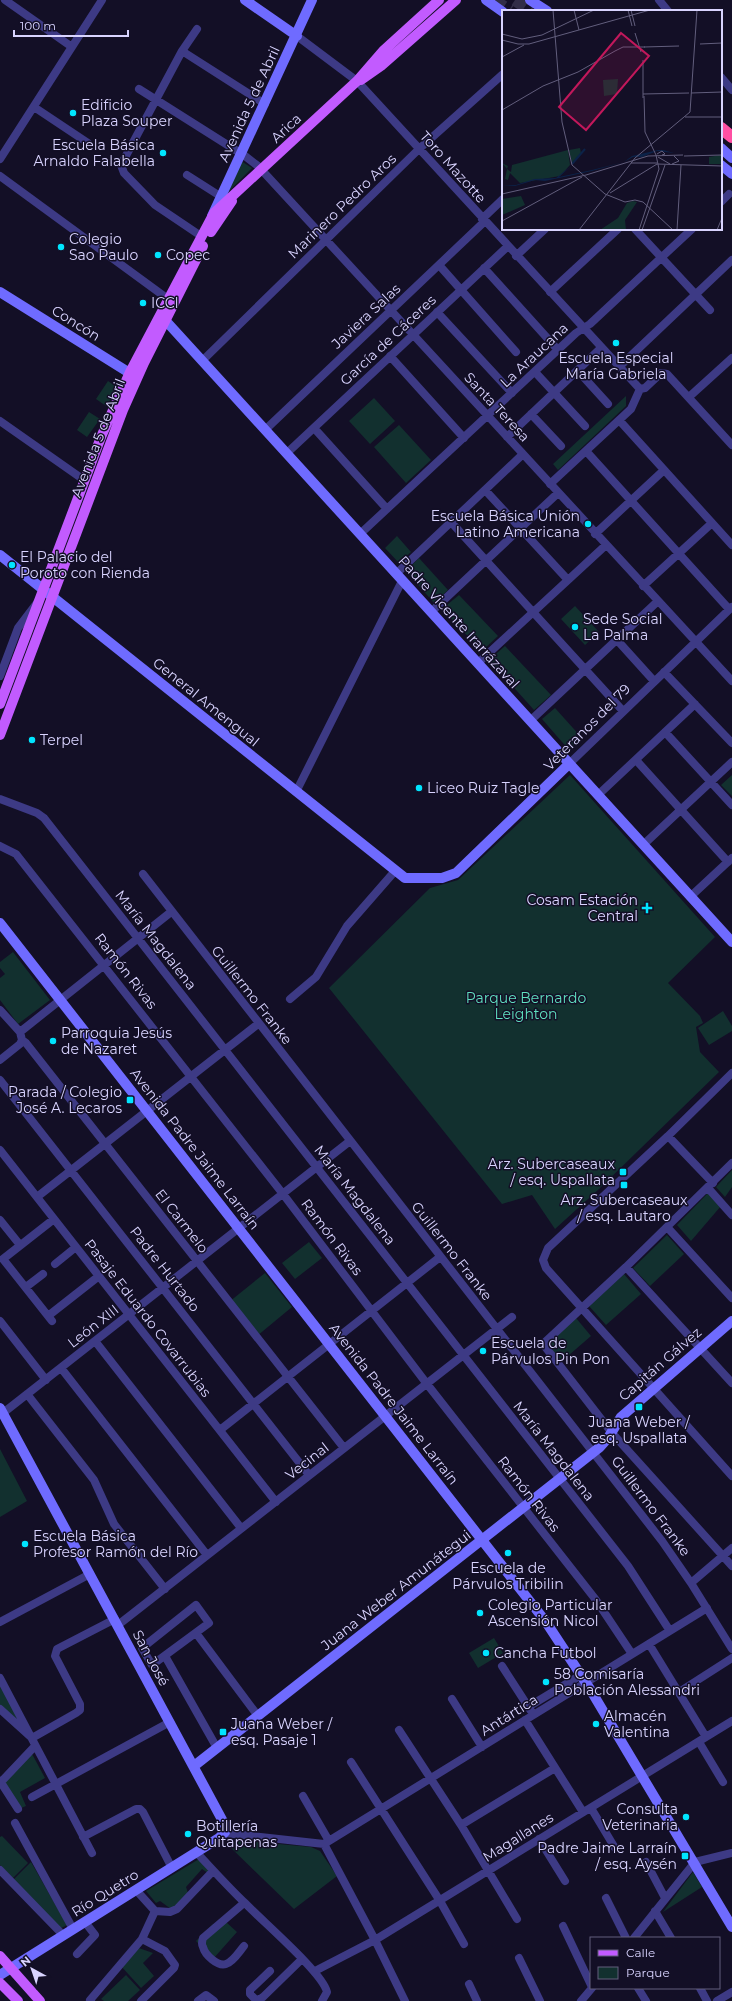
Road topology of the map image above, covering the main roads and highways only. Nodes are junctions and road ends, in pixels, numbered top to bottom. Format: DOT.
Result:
graph roads {
  1 [pos="439,0"];
  2 [pos="456,0"];
  3 [pos="357,81"];
  4 [pos="722,129"];
  5 [pos="732,137"];
  6 [pos="234,196"];
  7 [pos="133,375"];
  8 [pos="0,704"];
  9 [pos="0,735"];
  10 [pos="0,1956"];
  11 [pos="0,1983"];
  12 [pos="18,2001"];
  13 [pos="40,2001"];
  1 -- 3 [label="main road, Arica"];
  2 -- 3 [label="main road, Arica"];
  3 -- 6 [label="main road, Arica"];
  4 -- 5 [label="highway"];
  6 -- 7 [label="main road, Avenida 5 de Abril"];
  6 -- 7 [label="main road, Avenida 5 de Abril"];
  7 -- 8 [label="main road, Avenida 5 de Abril"];
  7 -- 9 [label="main road, Avenida 5 de Abril"];
  10 -- 13 [label="main road"];
  11 -- 12 [label="main road"];
}
